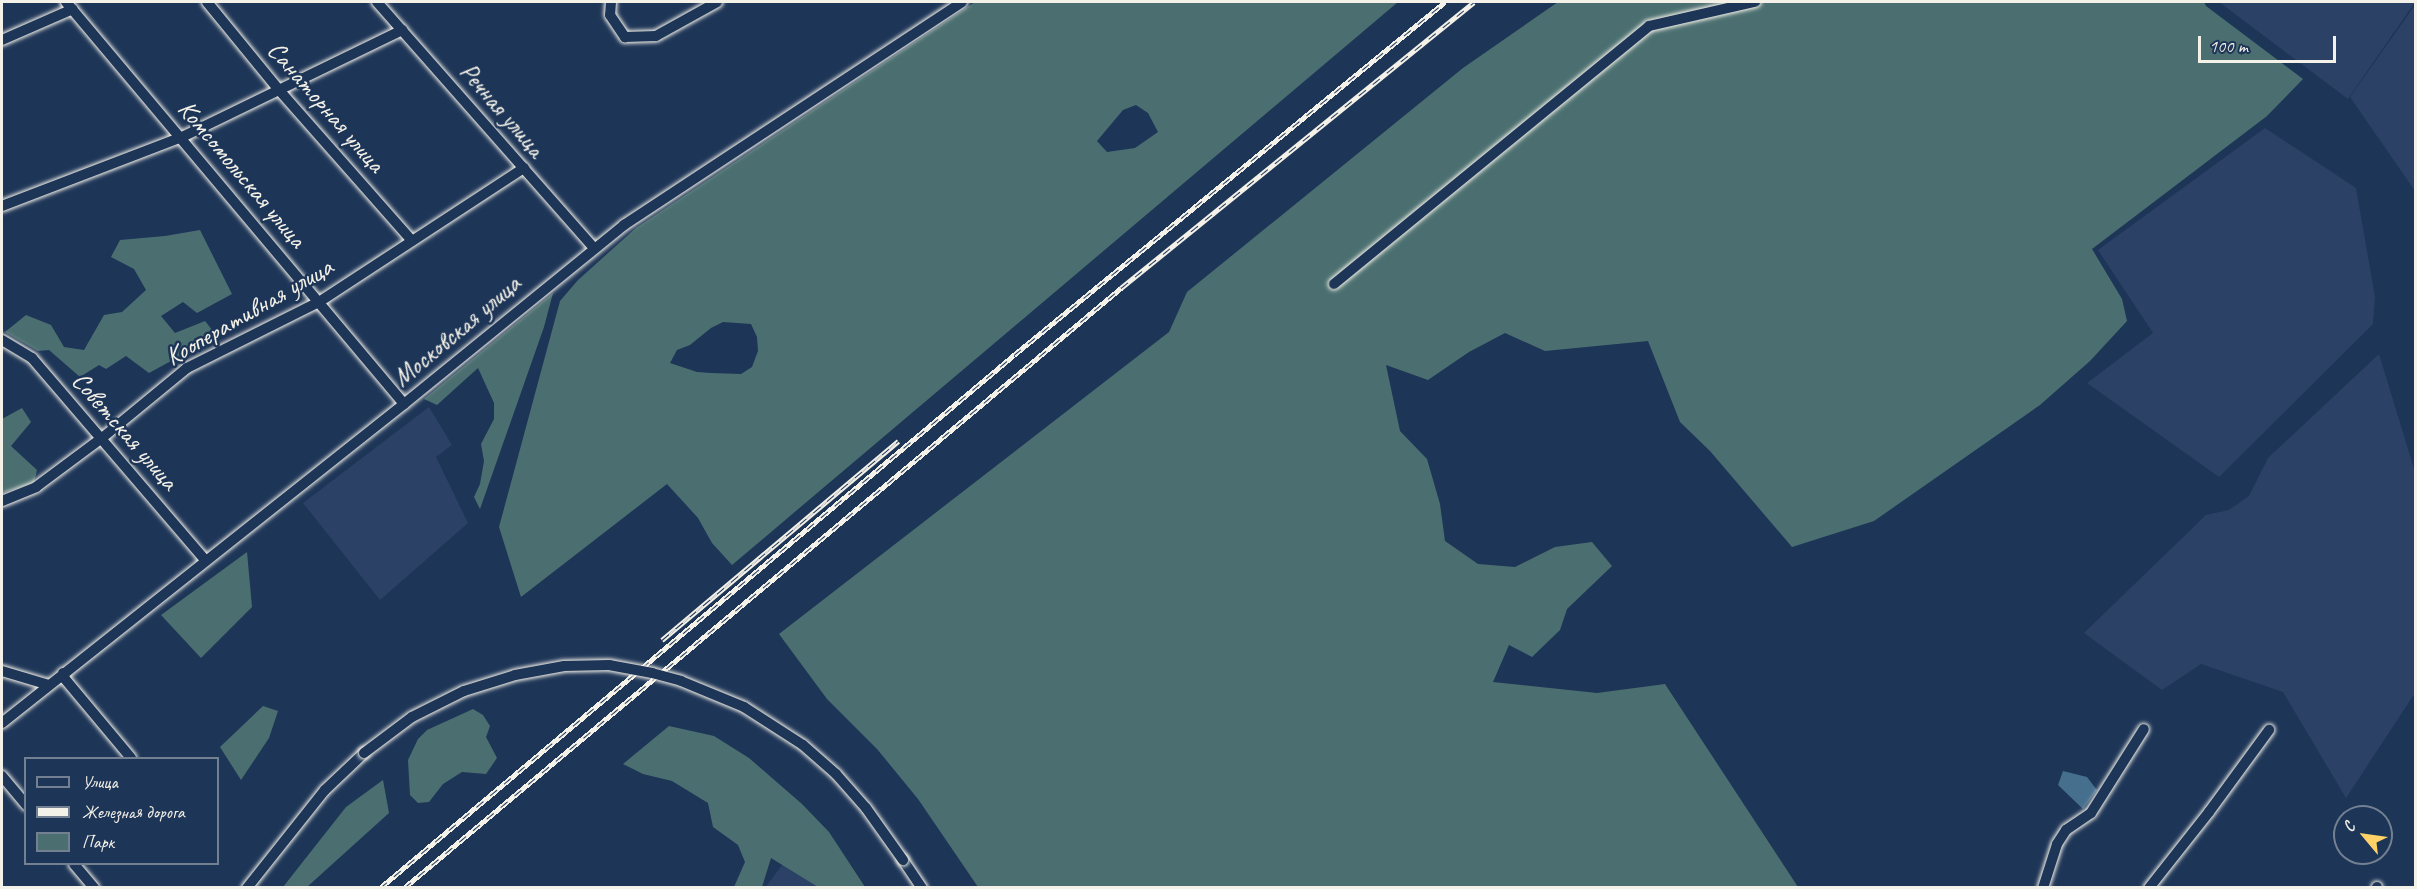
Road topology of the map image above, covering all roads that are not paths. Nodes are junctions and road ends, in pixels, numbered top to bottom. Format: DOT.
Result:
graph roads {
  1 [pos="207,2"];
  2 [pos="377,2"];
  3 [pos="611,2"];
  4 [pos="717,2"];
  5 [pos="962,2"];
  6 [pos="1755,2"];
  7 [pos="70,5"];
  8 [pos="402,30"];
  9 [pos="2,40"];
  10 [pos="279,90"];
  11 [pos="182,137"];
  12 [pos="524,168"];
  13 [pos="2,206"];
  14 [pos="412,241"];
  15 [pos="594,248"];
  16 [pos="1334,284"];
  17 [pos="319,302"];
  18 [pos="2,340"];
  19 [pos="404,404"];
  20 [pos="102,438"];
  21 [pos="2,501"];
  22 [pos="206,561"];
  23 [pos="2,671"];
  24 [pos="63,674"];
  25 [pos="49,685"];
  26 [pos="2,723"];
  27 [pos="2144,729"];
  28 [pos="2269,730"];
  29 [pos="128,757"];
  30 [pos="2,776"];
  31 [pos="24,803"];
  32 [pos="75,865"];
  33 [pos="94,888"];
  34 [pos="247,888"];
  35 [pos="921,888"];
  36 [pos="2043,888"];
  37 [pos="2149,888"];
  1 -- 10 [label="street, Санаторная улица"];
  2 -- 8 [label="street, Речная улица"];
  3 -- 4 [label="street"];
  5 -- 15 [label="street, Московская улица"];
  6 -- 16 [label="street"];
  7 -- 9 [label="street"];
  7 -- 11 [label="street, Комсомольская улица"];
  8 -- 10 [label="street"];
  8 -- 12 [label="street, Речная улица"];
  10 -- 11 [label="street"];
  10 -- 14 [label="street, Санаторная улица"];
  11 -- 13 [label="street"];
  11 -- 17 [label="street, Комсомольская улица"];
  12 -- 14 [label="street, Кооперативная улица"];
  12 -- 15 [label="street, Речная улица"];
  14 -- 17 [label="street, Кооперативная улица"];
  15 -- 19 [label="street, Московская улица"];
  17 -- 19 [label="street, Комсомольская улица"];
  17 -- 20 [label="street, Кооперативная улица"];
  18 -- 20 [label="street, Советская улица"];
  19 -- 22 [label="street, Московская улица"];
  20 -- 21 [label="street, Кооперативная улица"];
  20 -- 22 [label="street, Советская улица"];
  22 -- 24 [label="street, Московская улица"];
  23 -- 25 [label="street"];
  24 -- 25 [label="street, Московская улица"];
  24 -- 29 [label="street"];
  25 -- 26 [label="street, Московская улица"];
  27 -- 36 [label="street"];
  28 -- 37 [label="street"];
  30 -- 31 [label="street"];
  32 -- 33 [label="street"];
  34 -- 35 [label="street, bridge"];
}
